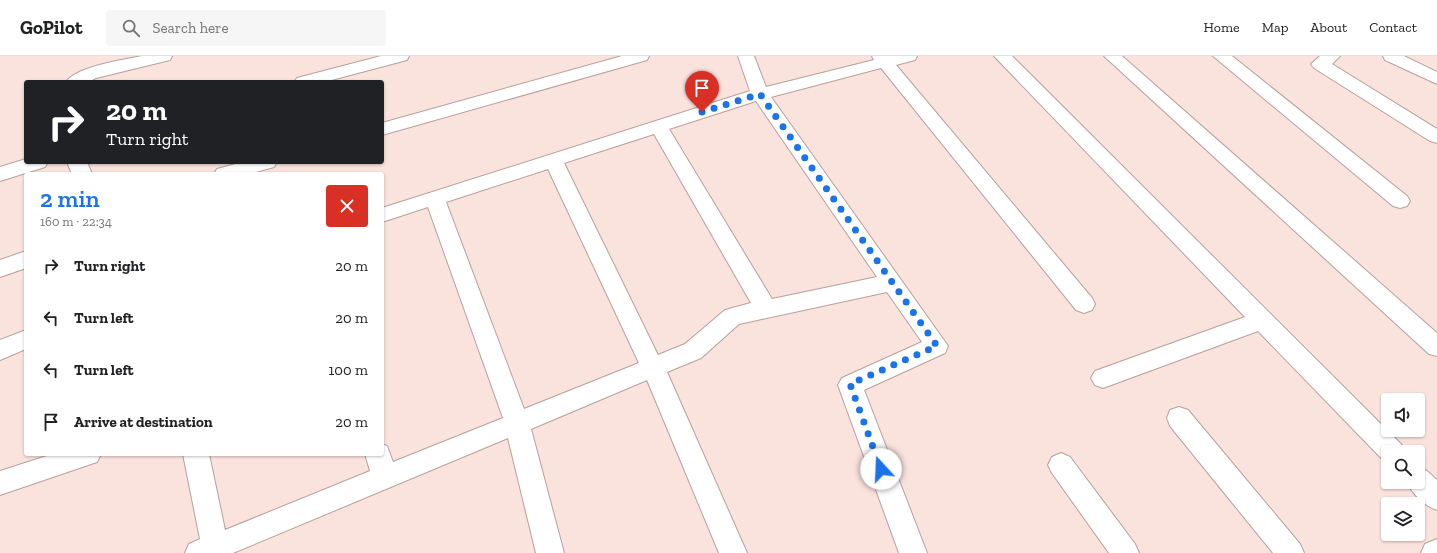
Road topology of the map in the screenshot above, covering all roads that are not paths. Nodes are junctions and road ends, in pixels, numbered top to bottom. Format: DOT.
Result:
graph roads {
  1 [pos="164,56"];
  2 [pos="401,56"];
  3 [pos="641,56"];
  4 [pos="746,56"];
  5 [pos="909,56"];
  6 [pos="1002,56"];
  7 [pos="1112,56"];
  8 [pos="1221,56"];
  9 [pos="1332,56"];
  10 [pos="1391,56"];
  11 [pos="883,59"];
  12 [pos="1436,77"];
  13 [pos="79,80"];
  14 [pos="311,80"];
  15 [pos="760,94"];
  16 [pos="658,126"];
  17 [pos="384,128"];
  18 [pos="1437,137"];
  19 [pos="553,160"];
  20 [pos="32,164"];
  21 [pos="259,164"];
  22 [pos="231,172"];
  23 [pos="0,174"];
  24 [pos="435,198"];
  25 [pos="1400,201"];
  26 [pos="384,214"];
  27 [pos="24,260"];
  28 [pos="0,269"];
  29 [pos="892,282"];
  30 [pos="1084,304"];
  31 [pos="766,309"];
  32 [pos="1262,320"];
  33 [pos="24,340"];
  34 [pos="1437,347"];
  35 [pos="0,350"];
  36 [pos="653,368"];
  37 [pos="1103,378"];
  38 [pos="1179,418"];
  39 [pos="517,423"];
  40 [pos="1385,445"];
  41 [pos="82,456"];
  42 [pos="196,456"];
  43 [pos="378,456"];
  44 [pos="1061,465"];
  45 [pos="384,478"];
  46 [pos="0,483"];
  47 [pos="1425,485"];
  48 [pos="1437,498"];
  49 [pos="210,551"];
  50 [pos="550,553"];
  51 [pos="733,553"];
  52 [pos="913,553"];
  53 [pos="1125,553"];
  54 [pos="1290,553"];
  1 -- 13 [label="street"];
  2 -- 14 [label="street"];
  3 -- 17 [label="street"];
  4 -- 15 [label="street"];
  5 -- 11 [label="street"];
  6 -- 32 [label="street"];
  7 -- 34 [label="street"];
  8 -- 25 [label="street"];
  9 -- 18 [label="street"];
  10 -- 12 [label="street"];
  11 -- 15 [label="street"];
  11 -- 30 [label="street"];
  15 -- 16 [label="street"];
  15 -- 29 [label="street"];
  16 -- 19 [label="street"];
  16 -- 31 [label="street"];
  19 -- 24 [label="street"];
  19 -- 36 [label="street"];
  20 -- 23 [label="street"];
  21 -- 22 [label="street"];
  24 -- 26 [label="street"];
  24 -- 39 [label="street"];
  27 -- 28 [label="street"];
  29 -- 31 [label="street"];
  29 -- 52 [label="street"];
  31 -- 36 [label="street"];
  32 -- 37 [label="street"];
  32 -- 40 [label="street"];
  33 -- 35 [label="street"];
  36 -- 39 [label="street"];
  36 -- 51 [label="street"];
  38 -- 54 [label="street"];
  39 -- 45 [label="street"];
  39 -- 50 [label="street"];
  41 -- 46 [label="street"];
  42 -- 49 [label="street"];
  43 -- 45 [label="street"];
  44 -- 53 [label="street"];
  45 -- 49 [label="street"];
  47 -- 48 [label="street"];
}
